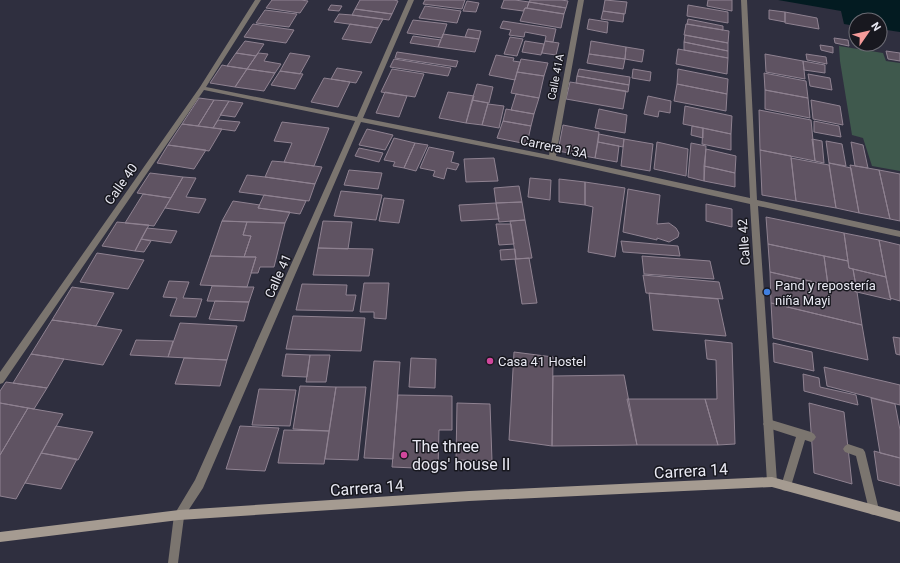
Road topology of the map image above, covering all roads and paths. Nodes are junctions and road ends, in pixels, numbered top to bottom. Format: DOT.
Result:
graph roads {
  1 [pos="258,0"];
  2 [pos="412,0"];
  3 [pos="581,0"];
  4 [pos="744,0"];
  5 [pos="202,88"];
  6 [pos="360,120"];
  7 [pos="552,158"];
  8 [pos="754,203"];
  9 [pos="900,234"];
  10 [pos="0,380"];
  11 [pos="768,424"];
  12 [pos="848,449"];
  13 [pos="772,482"];
  14 [pos="786,486"];
  15 [pos="874,510"];
  16 [pos="179,515"];
  17 [pos="900,517"];
  18 [pos="0,537"];
  19 [pos="173,563"];
  1 -- 5 [label="street, Calle 40"];
  2 -- 6 [label="street, Calle 41"];
  3 -- 7 [label="street, Calle 41A"];
  4 -- 8 [label="street, Calle 42"];
  5 -- 6 [label="street, Carrera 13A"];
  5 -- 10 [label="street, Calle 40"];
  6 -- 7 [label="street, Carrera 13A"];
  6 -- 16 [label="street, Calle 41"];
  7 -- 8 [label="street, Carrera 13A"];
  8 -- 9 [label="street, Carrera 13A"];
  8 -- 11 [label="street, Calle 42"];
  11 -- 13 [label="street, Calle 42"];
  11 -- 14 [label="street"];
  12 -- 15 [label="street"];
  13 -- 14 [label="main road, Carrera 14"];
  13 -- 16 [label="main road, Carrera 14"];
  14 -- 15 [label="main road, Carrera 14"];
  15 -- 17 [label="main road, Carrera 14"];
  16 -- 18 [label="main road, Carrera 14"];
  16 -- 19 [label="street, Calle 41"];
}
